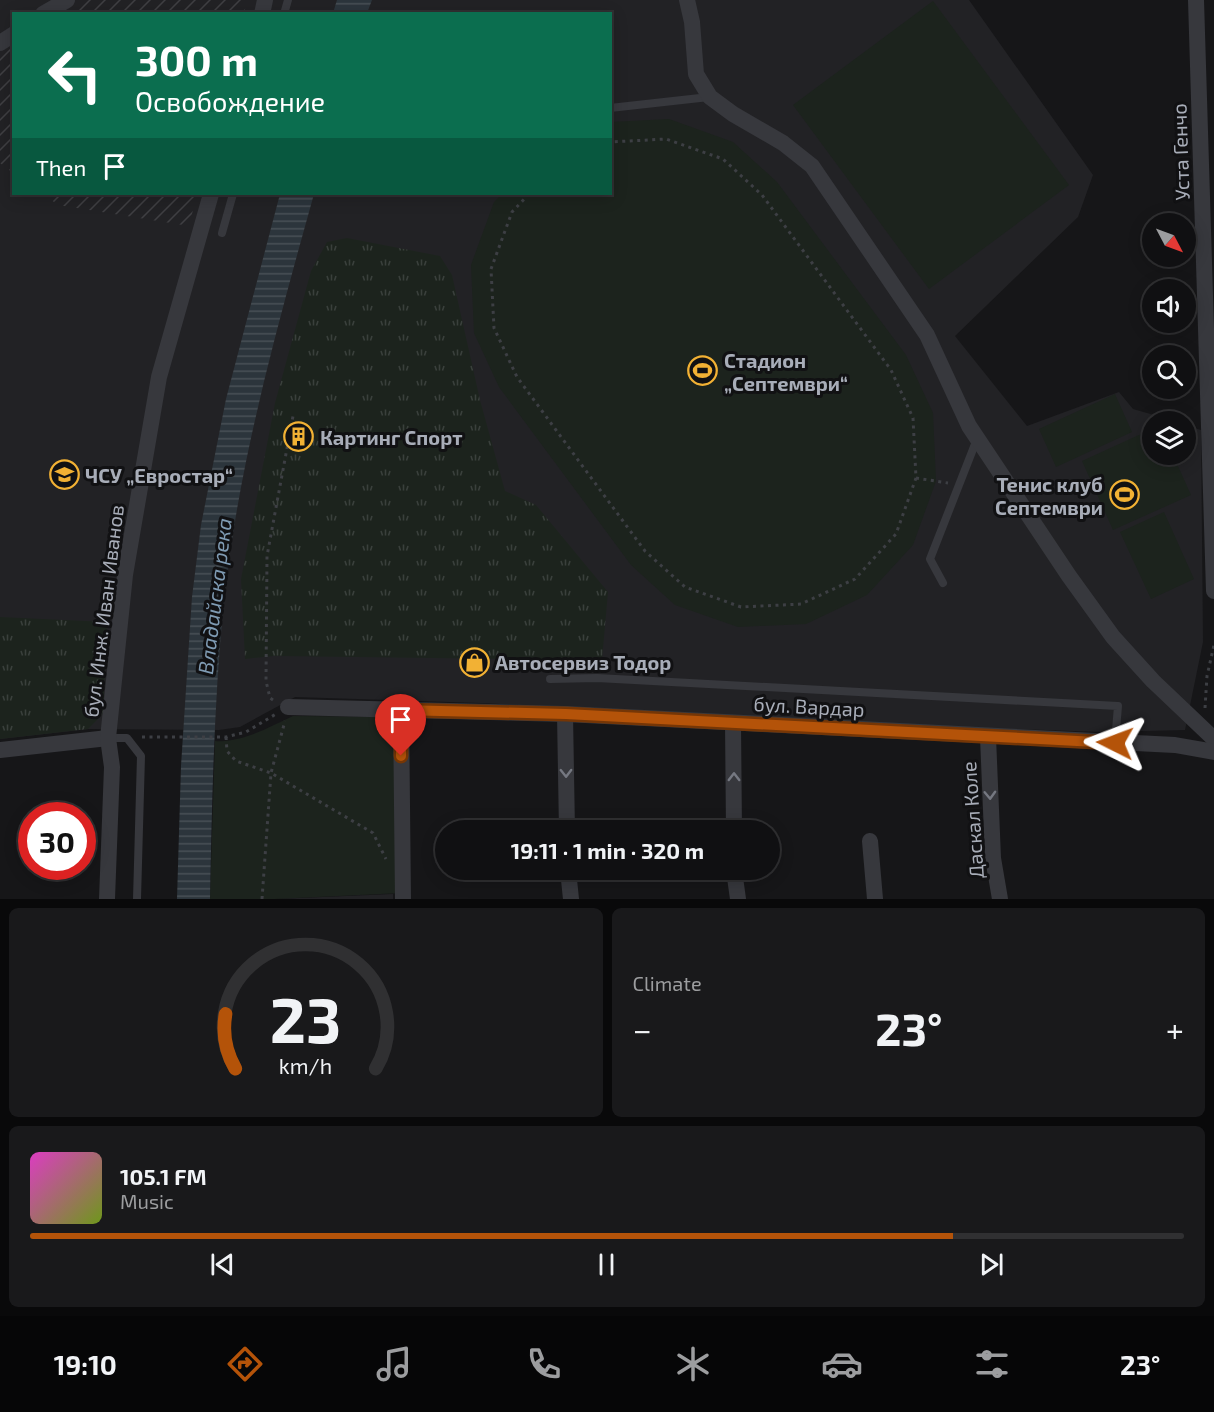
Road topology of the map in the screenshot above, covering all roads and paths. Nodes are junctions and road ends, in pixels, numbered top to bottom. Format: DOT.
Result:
graph roads {
  1 [pos="67,0"];
  2 [pos="687,0"];
  3 [pos="1196,0"];
  4 [pos="46,12"];
  5 [pos="710,97"];
  6 [pos="612,108"];
  7 [pos="612,142"];
  8 [pos="211,195"];
  9 [pos="233,195"];
  10 [pos="528,195"];
  11 [pos="222,233"];
  12 [pos="1210,294"];
  13 [pos="293,416"];
  14 [pos="977,438"];
  15 [pos="916,478"];
  16 [pos="959,484"];
  17 [pos="943,583"];
  18 [pos="1214,591"];
  19 [pos="1214,645"];
  20 [pos="550,679"];
  21 [pos="288,707"];
  22 [pos="401,710"];
  23 [pos="566,714"];
  24 [pos="734,723"];
  25 [pos="1209,734"];
  26 [pos="226,737"];
  27 [pos="988,737"];
  28 [pos="108,738"];
  29 [pos="127,738"];
  30 [pos="1115,743"];
  31 [pos="0,750"];
  32 [pos="1214,752"];
  33 [pos="271,773"];
  34 [pos="567,820"];
  35 [pos="734,820"];
  36 [pos="870,841"];
  37 [pos="388,863"];
  38 [pos="569,880"];
  39 [pos="735,880"];
  40 [pos="107,899"];
  41 [pos="136,899"];
  42 [pos="262,899"];
  43 [pos="403,899"];
  44 [pos="571,899"];
  45 [pos="738,899"];
  46 [pos="874,899"];
  47 [pos="1000,899"];
  1 -- 4 [label="street"];
  2 -- 5 [label="street"];
  3 -- 12 [label="street, Уста Генчо"];
  5 -- 6 [label="lane"];
  5 -- 14 [label="street"];
  7 -- 15 [label="path"];
  8 -- 28 [label="street, бул. Инж. Иван Иванов"];
  9 -- 11 [label="lane"];
  10 -- 15 [label="path"];
  12 -- 18 [label="street, Уста Генчо"];
  13 -- 21 [label="path"];
  14 -- 16 [label="lane"];
  14 -- 25 [label="street"];
  15 -- 16 [label="path"];
  16 -- 17 [label="lane"];
  19 -- 25 [label="path"];
  20 -- 30 [label="lane"];
  21 -- 22 [label="street, бул. Вардар"];
  21 -- 26 [label="path"];
  21 -- 33 [label="path"];
  22 -- 23 [label="street, бул. Вардар"];
  22 -- 43 [label="street"];
  23 -- 24 [label="street, бул. Вардар"];
  23 -- 34 [label="street, one-way"];
  24 -- 27 [label="street, бул. Вардар"];
  35 -- 24 [label="street, one-way"];
  26 -- 29 [label="path"];
  26 -- 33 [label="path"];
  27 -- 30 [label="street, бул. Вардар"];
  27 -- 47 [label="street, Даскал Коле, one-way"];
  28 -- 29 [label="lane"];
  28 -- 31 [label="street"];
  28 -- 40 [label="street, бул. Инж. Иван Иванов"];
  29 -- 41 [label="lane"];
  30 -- 32 [label="street, бул. Вардар"];
  33 -- 37 [label="path"];
  33 -- 42 [label="path"];
  36 -- 46 [label="street"];
  38 -- 44 [label="street"];
  39 -- 45 [label="street"];
}
